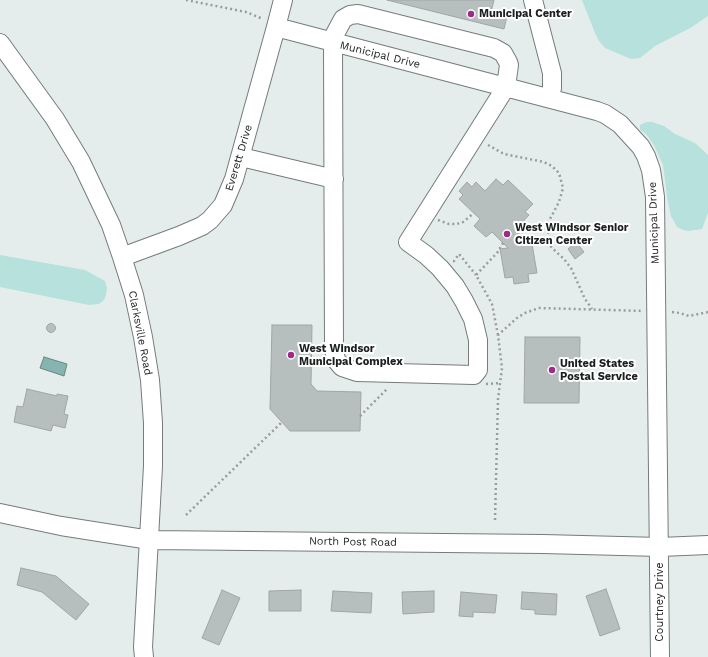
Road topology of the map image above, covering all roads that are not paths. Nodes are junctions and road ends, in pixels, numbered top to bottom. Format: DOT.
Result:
graph roads {
  1 [pos="283,0"];
  2 [pos="533,0"];
  3 [pos="277,26"];
  4 [pos="0,43"];
  5 [pos="333,43"];
  6 [pos="506,86"];
  7 [pos="550,98"];
  8 [pos="240,157"];
  9 [pos="334,180"];
  10 [pos="122,257"];
  11 [pos="0,513"];
  12 [pos="150,540"];
  13 [pos="708,545"];
  14 [pos="660,547"];
  15 [pos="144,657"];
  16 [pos="660,657"];
  1 -- 3 [label="street, Everett Drive"];
  2 -- 7 [label="street"];
  3 -- 5 [label="street, Municipal Drive"];
  3 -- 8 [label="street, Everett Drive"];
  4 -- 10 [label="street, Clarksville Road"];
  5 -- 6 [label="street, Municipal Drive"];
  5 -- 6 [label="street"];
  5 -- 9 [label="street"];
  6 -- 7 [label="street, Municipal Drive"];
  6 -- 9 [label="street"];
  7 -- 14 [label="street, Municipal Drive"];
  8 -- 9 [label="street"];
  8 -- 10 [label="street, Everett Drive"];
  10 -- 12 [label="street, Clarksville Road"];
  11 -- 12 [label="street, North Post Road"];
  12 -- 14 [label="street, North Post Road"];
  12 -- 15 [label="street, Clarksville Road"];
  13 -- 14 [label="street, North Post Road"];
  14 -- 16 [label="street, Courtney Drive"];
}
